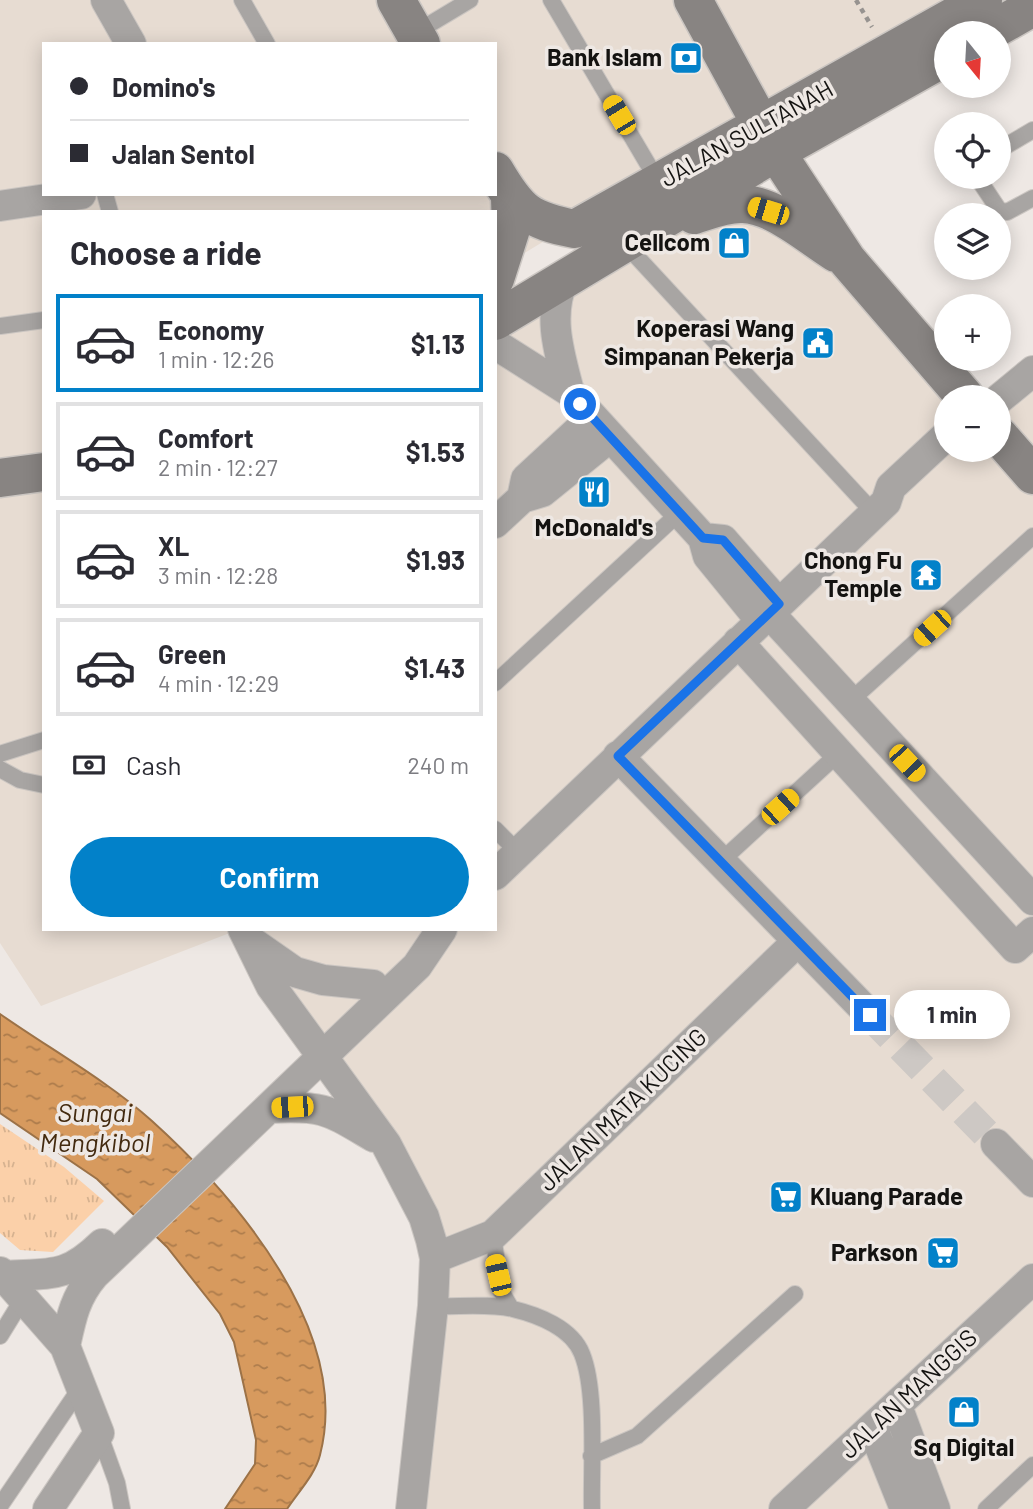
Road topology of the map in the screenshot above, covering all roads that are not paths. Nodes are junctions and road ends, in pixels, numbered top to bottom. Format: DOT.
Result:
graph roads {
  1 [pos="106,0"];
  2 [pos="242,0"];
  3 [pos="396,0"];
  4 [pos="470,0"];
  5 [pos="551,0"];
  6 [pos="693,0"];
  7 [pos="1027,11"];
  8 [pos="975,15"];
  9 [pos="418,38"];
  10 [pos="130,42"];
  11 [pos="266,42"];
  12 [pos="934,62"];
  13 [pos="1033,130"];
  14 [pos="769,140"];
  15 [pos="1011,143"];
  16 [pos="659,183"];
  17 [pos="503,184"];
  18 [pos="985,189"];
  19 [pos="68,196"];
  20 [pos="1033,198"];
  21 [pos="0,206"];
  22 [pos="634,238"];
  23 [pos="847,260"];
  24 [pos="497,273"];
  25 [pos="563,281"];
  26 [pos="42,320"];
  27 [pos="497,320"];
  28 [pos="0,326"];
  29 [pos="497,345"];
  30 [pos="1033,371"];
  31 [pos="955,385"];
  32 [pos="1011,389"];
  33 [pos="569,391"];
  34 [pos="601,427"];
  35 [pos="934,447"];
  36 [pos="1011,450"];
  37 [pos="944,462"];
  38 [pos="1033,475"];
  39 [pos="880,508"];
  40 [pos="680,513"];
  41 [pos="497,521"];
  42 [pos="1033,536"];
  43 [pos="770,613"];
  44 [pos="738,642"];
  45 [pos="497,681"];
  46 [pos="850,701"];
  47 [pos="42,741"];
  48 [pos="839,753"];
  49 [pos="0,754"];
  50 [pos="618,756"];
  51 [pos="0,769"];
  52 [pos="42,785"];
  53 [pos="497,830"];
  54 [pos="517,852"];
  55 [pos="721,861"];
  56 [pos="497,873"];
  57 [pos="1033,900"];
  58 [pos="438,933"];
  59 [pos="246,934"];
  60 [pos="1024,940"];
  61 [pos="798,941"];
  62 [pos="373,985"];
  63 [pos="870,1015"];
  64 [pos="317,1051"];
  65 [pos="259,1111"];
  66 [pos="386,1144"];
  67 [pos="996,1144"];
  68 [pos="1033,1182"];
  69 [pos="493,1235"];
  70 [pos="435,1258"];
  71 [pos="89,1269"];
  72 [pos="2,1274"];
  73 [pos="1033,1279"];
  74 [pos="795,1294"];
  75 [pos="24,1297"];
  76 [pos="433,1306"];
  77 [pos="511,1308"];
  78 [pos="0,1336"];
  79 [pos="65,1346"];
  80 [pos="81,1388"];
  81 [pos="897,1406"];
  82 [pos="873,1429"];
  83 [pos="99,1433"];
  84 [pos="591,1456"];
  85 [pos="1033,1465"];
  86 [pos="0,1506"];
  87 [pos="48,1509"];
  88 [pos="122,1509"];
  89 [pos="411,1509"];
  90 [pos="592,1509"];
  91 [pos="783,1509"];
  92 [pos="905,1509"];
  93 [pos="935,1509"];
  94 [pos="986,1509"];
  1 -- 10 [label="street"];
  2 -- 11 [label="lane"];
  3 -- 9 [label="street"];
  4 -- 9 [label="lane"];
  5 -- 16 [label="lane"];
  6 -- 14 [label="street"];
  7 -- 8 [label="street, JALAN SULTANAH"];
  8 -- 14 [label="street, JALAN SULTANAH"];
  12 -- 14 [label="street, JALAN SULTANAH"];
  13 -- 15 [label="lane"];
  14 -- 16 [label="street, JALAN SULTANAH"];
  14 -- 22 [label="street, JALAN SULTANAH"];
  14 -- 23 [label="street"];
  16 -- 17 [label="street, JALAN SULTANAH"];
  17 -- 24 [label="street"];
  18 -- 20 [label="lane"];
  19 -- 21 [label="street"];
  22 -- 23 [label="street"];
  22 -- 25 [label="street, JALAN SULTANAH"];
  22 -- 39 [label="lane"];
  23 -- 31 [label="street"];
  25 -- 27 [label="street, JALAN SULTANAH"];
  25 -- 33 [label="street"];
  26 -- 28 [label="lane"];
  29 -- 33 [label="street"];
  30 -- 32 [label="street"];
  33 -- 34 [label="street"];
  34 -- 40 [label="street"];
  34 -- 41 [label="street"];
  35 -- 39 [label="street"];
  36 -- 38 [label="street"];
  37 -- 39 [label="street"];
  39 -- 43 [label="street"];
  40 -- 43 [label="street"];
  40 -- 45 [label="lane"];
  42 -- 46 [label="lane"];
  43 -- 44 [label="street"];
  43 -- 46 [label="street"];
  44 -- 48 [label="street"];
  44 -- 50 [label="street"];
  46 -- 57 [label="street"];
  47 -- 49 [label="lane"];
  48 -- 55 [label="lane"];
  48 -- 60 [label="street"];
  50 -- 54 [label="street"];
  50 -- 55 [label="street"];
  51 -- 52 [label="lane"];
  53 -- 54 [label="lane"];
  54 -- 56 [label="street"];
  55 -- 61 [label="street"];
  58 -- 62 [label="street"];
  58 -- 64 [label="street"];
  59 -- 62 [label="street"];
  59 -- 64 [label="street"];
  61 -- 63 [label="street"];
  61 -- 69 [label="street, JALAN MATA KUCING"];
  62 -- 64 [label="street"];
  64 -- 65 [label="street"];
  64 -- 66 [label="street"];
  65 -- 66 [label="street"];
  65 -- 71 [label="street"];
  66 -- 70 [label="street"];
  67 -- 68 [label="street"];
  69 -- 70 [label="street, JALAN MATA KUCING"];
  69 -- 77 [label="lane"];
  70 -- 76 [label="street"];
  71 -- 72 [label="street"];
  71 -- 79 [label="street"];
  72 -- 75 [label="street"];
  73 -- 81 [label="street, JALAN MANGGIS"];
  74 -- 84 [label="lane"];
  75 -- 78 [label="lane"];
  75 -- 79 [label="street"];
  76 -- 77 [label="lane"];
  76 -- 89 [label="street"];
  77 -- 84 [label="lane"];
  79 -- 80 [label="street"];
  80 -- 83 [label="street"];
  80 -- 86 [label="lane"];
  81 -- 82 [label="street, JALAN MANGGIS"];
  81 -- 93 [label="street"];
  82 -- 91 [label="street, JALAN MANGGIS"];
  82 -- 92 [label="street"];
  83 -- 87 [label="street"];
  83 -- 88 [label="lane"];
  84 -- 90 [label="lane"];
  85 -- 94 [label="lane"];
}
